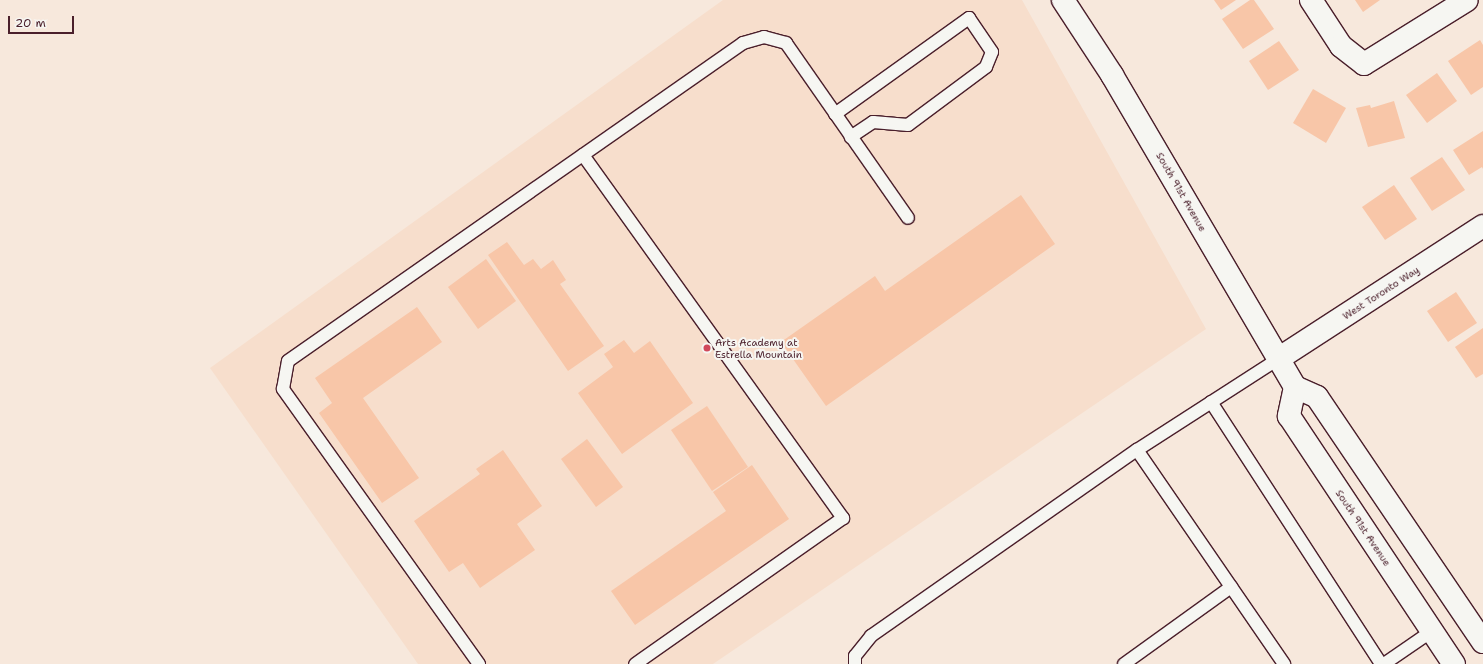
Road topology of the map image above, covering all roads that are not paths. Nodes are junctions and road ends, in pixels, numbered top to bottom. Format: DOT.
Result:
graph roads {
  1 [pos="1063,0"];
  2 [pos="1311,0"];
  3 [pos="1468,0"];
  4 [pos="835,114"];
  5 [pos="851,137"];
  6 [pos="582,155"];
  7 [pos="908,218"];
  8 [pos="1480,234"];
  9 [pos="1278,359"];
  10 [pos="1295,387"];
  11 [pos="1211,402"];
  12 [pos="1137,450"];
  13 [pos="1231,587"];
  14 [pos="1432,631"];
  15 [pos="1483,642"];
  16 [pos="478,664"];
  17 [pos="635,664"];
  18 [pos="855,664"];
  19 [pos="1124,664"];
  20 [pos="1284,664"];
  21 [pos="1382,664"];
  22 [pos="1454,664"];
  1 -- 9 [label="main road, South 91st Avenue"];
  2 -- 3 [label="main road"];
  4 -- 5 [label="lane"];
  4 -- 5 [label="lane"];
  4 -- 6 [label="lane"];
  5 -- 7 [label="lane"];
  6 -- 16 [label="lane"];
  6 -- 17 [label="lane"];
  8 -- 9 [label="main road, West Toronto Way"];
  9 -- 10 [label="main road, South 91st Avenue"];
  9 -- 11 [label="lane"];
  10 -- 14 [label="main road, South 91st Avenue"];
  10 -- 15 [label="main road"];
  11 -- 12 [label="lane"];
  11 -- 21 [label="lane"];
  12 -- 13 [label="lane"];
  12 -- 18 [label="lane"];
  13 -- 19 [label="lane"];
  13 -- 20 [label="lane"];
  14 -- 21 [label="lane"];
  14 -- 22 [label="main road, South 91st Avenue"];
}
